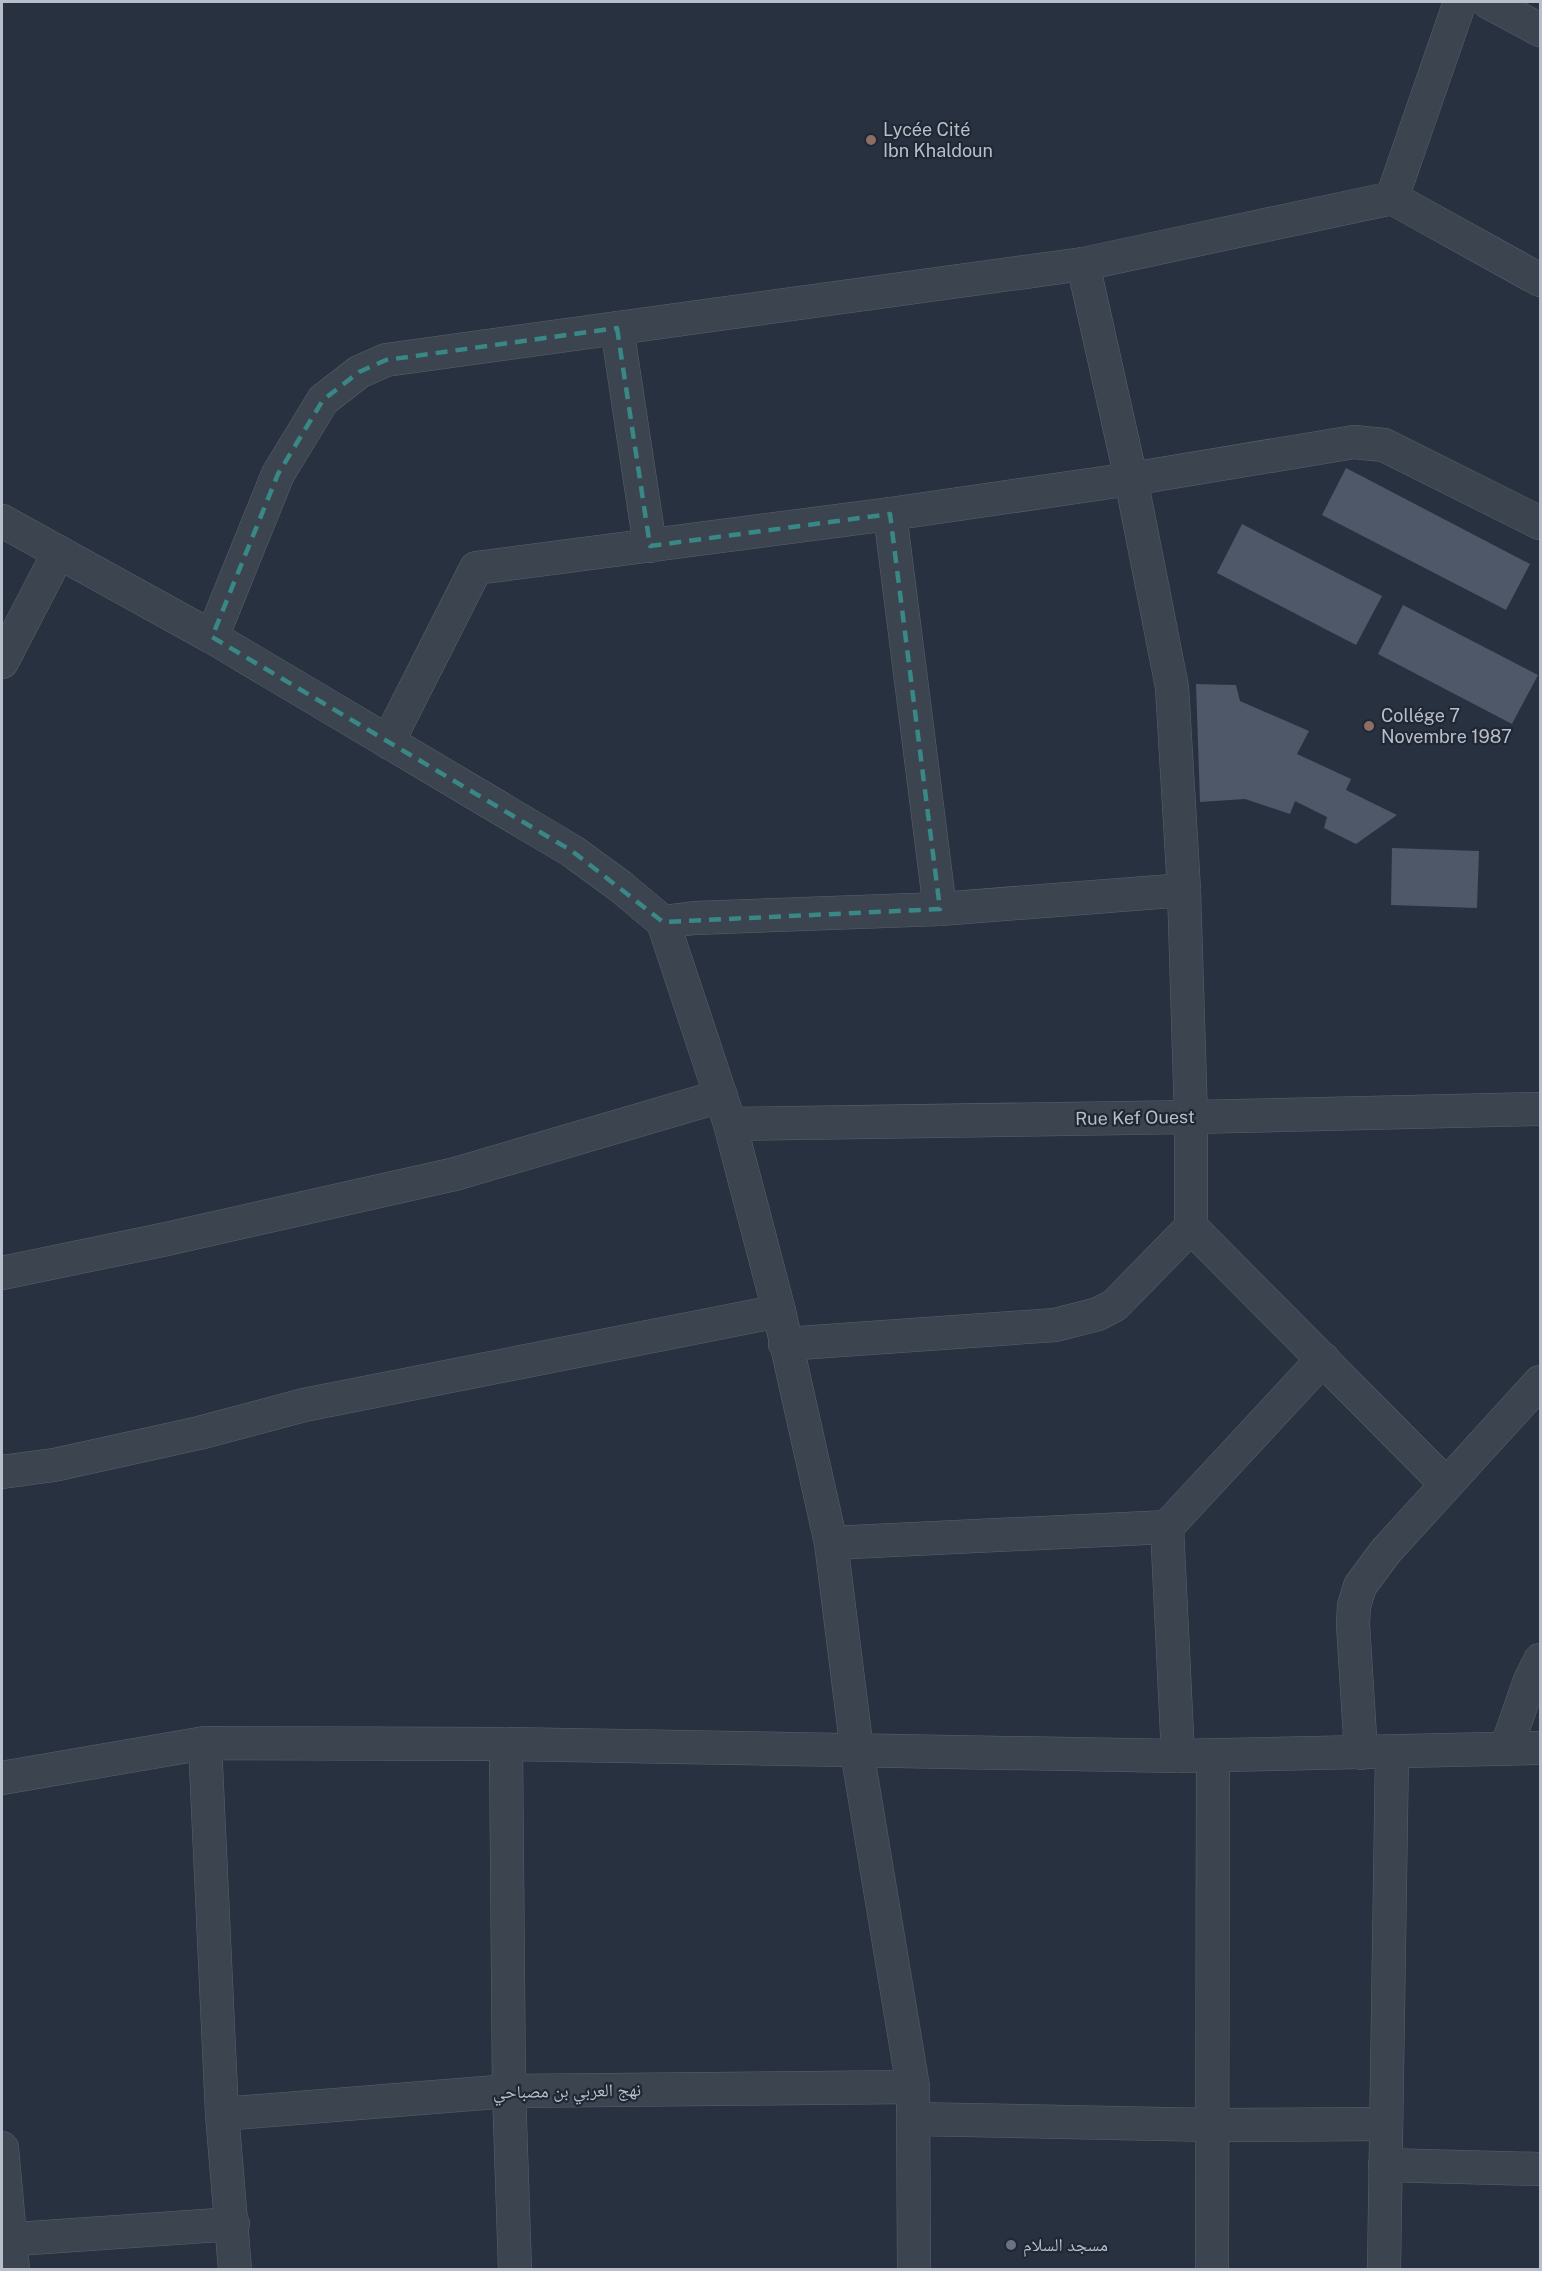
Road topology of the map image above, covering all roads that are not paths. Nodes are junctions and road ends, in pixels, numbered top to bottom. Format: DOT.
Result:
graph roads {
  1 [pos="1460,2"];
  2 [pos="1488,2"];
  3 [pos="1540,30"];
  4 [pos="1392,198"];
  5 [pos="1083,264"];
  6 [pos="1540,280"];
  7 [pos="616,328"];
  8 [pos="1131,478"];
  9 [pos="890,514"];
  10 [pos="2,521"];
  11 [pos="1540,523"];
  12 [pos="650,546"];
  13 [pos="59,552"];
  14 [pos="212,637"];
  15 [pos="2,662"];
  16 [pos="388,742"];
  17 [pos="1184,890"];
  18 [pos="940,909"];
  19 [pos="663,922"];
  20 [pos="1540,1109"];
  21 [pos="725,1110"];
  22 [pos="1191,1117"];
  23 [pos="1191,1227"];
  24 [pos="2,1273"];
  25 [pos="779,1311"];
  26 [pos="785,1344"];
  27 [pos="1323,1359"];
  28 [pos="1540,1382"];
  29 [pos="2,1472"];
  30 [pos="1446,1484"];
  31 [pos="1167,1527"];
  32 [pos="831,1543"];
  33 [pos="1540,1660"];
  34 [pos="205,1743"];
  35 [pos="506,1744"];
  36 [pos="1540,1748"];
  37 [pos="1506,1749"];
  38 [pos="857,1751"];
  39 [pos="1377,1752"];
  40 [pos="1213,1755"];
  41 [pos="1178,1756"];
  42 [pos="2,1778"];
  43 [pos="509,2091"];
  44 [pos="913,2103"];
  45 [pos="222,2114"];
  46 [pos="1386,2124"];
  47 [pos="1212,2125"];
  48 [pos="2,2148"];
  49 [pos="1385,2165"];
  50 [pos="1540,2169"];
  51 [pos="233,2224"];
  52 [pos="8,2250"];
  53 [pos="235,2270"];
  54 [pos="515,2270"];
  55 [pos="914,2270"];
  56 [pos="1212,2270"];
  57 [pos="1384,2270"];
  1 -- 4 [label="street"];
  2 -- 3 [label="street"];
  4 -- 5 [label="street"];
  4 -- 6 [label="street"];
  5 -- 7 [label="street"];
  5 -- 8 [label="street"];
  7 -- 12 [label="street"];
  7 -- 14 [label="street"];
  8 -- 9 [label="street"];
  8 -- 11 [label="street"];
  8 -- 17 [label="street"];
  9 -- 12 [label="street"];
  9 -- 18 [label="street"];
  10 -- 13 [label="street"];
  12 -- 16 [label="street"];
  13 -- 14 [label="street"];
  13 -- 15 [label="street"];
  14 -- 16 [label="street"];
  16 -- 19 [label="street"];
  17 -- 18 [label="street"];
  17 -- 22 [label="street"];
  18 -- 19 [label="street"];
  19 -- 21 [label="street"];
  20 -- 22 [label="street, Rue Kef Ouest"];
  21 -- 22 [label="street, Rue Kef Ouest"];
  21 -- 24 [label="street, Rue Kef Ouest"];
  21 -- 25 [label="street"];
  22 -- 23 [label="street"];
  23 -- 26 [label="street"];
  23 -- 27 [label="street"];
  25 -- 26 [label="street"];
  25 -- 29 [label="street"];
  26 -- 32 [label="street"];
  27 -- 30 [label="street"];
  27 -- 31 [label="street"];
  28 -- 30 [label="street"];
  30 -- 39 [label="street"];
  31 -- 32 [label="street"];
  31 -- 41 [label="street"];
  32 -- 38 [label="street"];
  33 -- 37 [label="street"];
  34 -- 35 [label="street"];
  34 -- 42 [label="street"];
  34 -- 45 [label="street"];
  35 -- 38 [label="street"];
  35 -- 43 [label="street"];
  36 -- 37 [label="street"];
  37 -- 39 [label="street"];
  38 -- 41 [label="street"];
  38 -- 44 [label="street"];
  39 -- 40 [label="street"];
  39 -- 46 [label="street"];
  40 -- 41 [label="street"];
  40 -- 47 [label="street"];
  43 -- 44 [label="street, نهج العربي بن مصباحي"];
  43 -- 45 [label="street, نهج العربي بن مصباحي"];
  43 -- 54 [label="street"];
  44 -- 47 [label="street, نهج العربي بن مصباحي"];
  44 -- 55 [label="street"];
  45 -- 51 [label="street"];
  46 -- 47 [label="street, نهج العربي بن مصباحي"];
  46 -- 49 [label="street"];
  47 -- 56 [label="street"];
  48 -- 52 [label="street"];
  49 -- 50 [label="street"];
  49 -- 57 [label="street"];
  51 -- 52 [label="street"];
  51 -- 53 [label="street"];
}
